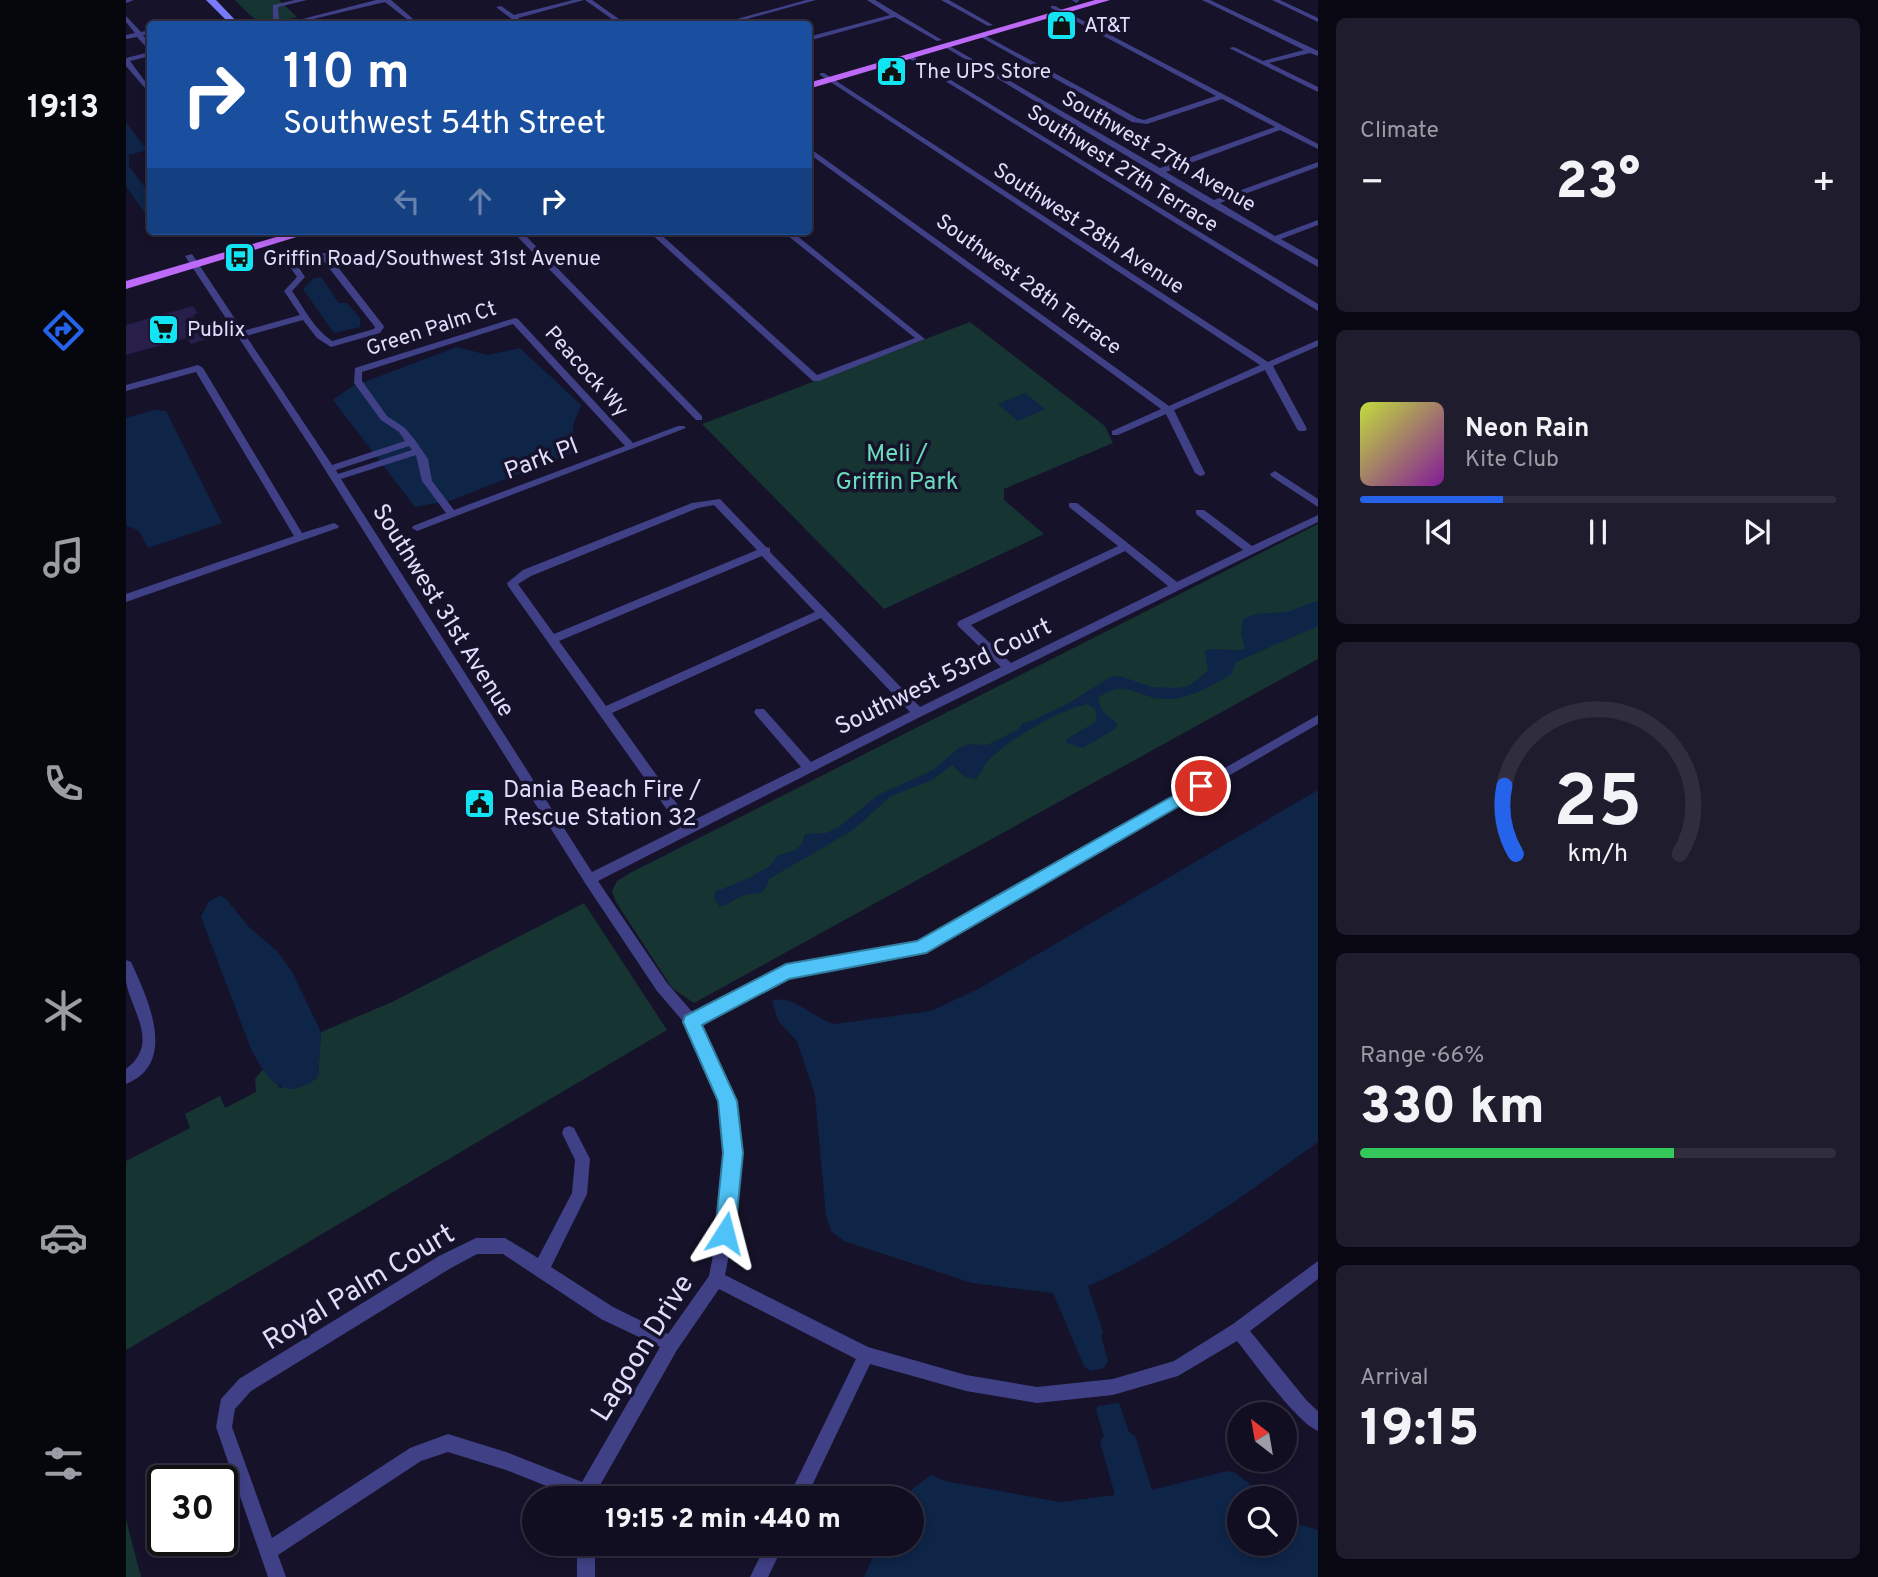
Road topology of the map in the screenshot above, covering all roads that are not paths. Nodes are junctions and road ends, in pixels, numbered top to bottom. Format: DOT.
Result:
graph roads {
  1 [pos="131,0"];
  2 [pos="211,0"];
  3 [pos="224,0"];
  4 [pos="304,0"];
  5 [pos="386,0"];
  6 [pos="548,0"];
  7 [pos="581,0"];
  8 [pos="588,0"];
  9 [pos="813,0"];
  10 [pos="870,0"];
  11 [pos="944,0"];
  12 [pos="1076,0"];
  13 [pos="1105,0"];
  14 [pos="1205,0"];
  15 [pos="1275,0"];
  16 [pos="126,1"];
  17 [pos="556,6"];
  18 [pos="499,7"];
  19 [pos="1058,10"];
  20 [pos="896,15"];
  21 [pos="512,17"];
  22 [pos="126,19"];
  23 [pos="1318,20"];
  24 [pos="232,21"];
  25 [pos="245,21"];
  26 [pos="276,21"];
  27 [pos="298,21"];
  28 [pos="412,21"];
  29 [pos="518,21"];
  30 [pos="619,21"];
  31 [pos="733,21"];
  32 [pos="990,25"];
  33 [pos="147,33"];
  34 [pos="139,34"];
  35 [pos="982,36"];
  36 [pos="126,37"];
  37 [pos="812,38"];
  38 [pos="943,43"];
  39 [pos="147,44"];
  40 [pos="1233,48"];
  41 [pos="1312,50"];
  42 [pos="147,55"];
  43 [pos="910,57"];
  44 [pos="126,60"];
  45 [pos="1259,61"];
  46 [pos="827,77"];
  47 [pos="812,78"];
  48 [pos="812,84"];
  49 [pos="147,88"];
  50 [pos="1318,90"];
  51 [pos="1224,96"];
  52 [pos="1282,127"];
  53 [pos="1318,147"];
  54 [pos="812,152"];
  55 [pos="1318,164"];
  56 [pos="1160,171"];
  57 [pos="1212,203"];
  58 [pos="1318,222"];
  59 [pos="265,235"];
  60 [pos="294,235"];
  61 [pos="520,235"];
  62 [pos="656,235"];
  63 [pos="791,235"];
  64 [pos="1274,239"];
  65 [pos="327,257"];
  66 [pos="193,260"];
  67 [pos="1318,264"];
  68 [pos="294,267"];
  69 [pos="126,274"];
  70 [pos="126,285"];
  71 [pos="1318,309"];
  72 [pos="306,316"];
  73 [pos="515,321"];
  74 [pos="242,334"];
  75 [pos="1318,343"];
  76 [pos="1268,366"];
  77 [pos="126,388"];
  78 [pos="1169,410"];
  79 [pos="699,418"];
  80 [pos="681,428"];
  81 [pos="1302,429"];
  82 [pos="1115,433"];
  83 [pos="415,446"];
  84 [pos="631,447"];
  85 [pos="1200,473"];
  86 [pos="333,474"];
  87 [pos="1275,474"];
  88 [pos="1073,505"];
  89 [pos="1318,505"];
  90 [pos="1200,512"];
  91 [pos="452,514"];
  92 [pos="1318,518"];
  93 [pos="334,526"];
  94 [pos="417,528"];
  95 [pos="300,538"];
  96 [pos="1125,547"];
  97 [pos="766,550"];
  98 [pos="1251,551"];
  99 [pos="1176,587"];
  100 [pos="126,598"];
  101 [pos="821,614"];
  102 [pos="551,640"];
  103 [pos="1010,669"];
  104 [pos="604,712"];
  105 [pos="760,712"];
  106 [pos="918,713"];
  107 [pos="1318,719"];
  108 [pos="810,768"];
  109 [pos="688,829"];
  110 [pos="590,879"];
  111 [pos="126,966"];
  112 [pos="662,987"];
  113 [pos="692,1022"];
  114 [pos="126,1077"];
  115 [pos="569,1133"];
  116 [pos="541,1269"];
  117 [pos="1318,1269"];
  118 [pos="716,1279"];
  119 [pos="1239,1330"];
  120 [pos="671,1344"];
  121 [pos="866,1355"];
  122 [pos="1318,1423"];
  123 [pos="565,1486"];
  124 [pos="591,1486"];
  125 [pos="803,1486"];
  126 [pos="269,1551"];
  127 [pos="586,1556"];
  128 [pos="769,1556"];
  129 [pos="277,1577"];
  130 [pos="586,1577"];
  131 [pos="759,1577"];
  1 -- 16 [label="street"];
  2 -- 24 [label="main road"];
  3 -- 25 [label="main road"];
  4 -- 26 [label="street"];
  5 -- 27 [label="street"];
  5 -- 28 [label="street"];
  6 -- 17 [label="street"];
  7 -- 17 [label="street"];
  8 -- 30 [label="street"];
  9 -- 31 [label="street"];
  10 -- 20 [label="street, Southwest 27th Avenue"];
  11 -- 32 [label="street"];
  12 -- 19 [label="main road"];
  13 -- 19 [label="main road"];
  14 -- 41 [label="street"];
  15 -- 23 [label="street"];
  17 -- 21 [label="street"];
  18 -- 21 [label="street"];
  19 -- 32 [label="main road"];
  19 -- 35 [label="main road"];
  19 -- 51 [label="street"];
  20 -- 37 [label="street"];
  20 -- 38 [label="street, Southwest 27th Avenue"];
  21 -- 29 [label="street"];
  22 -- 34 [label="street"];
  32 -- 38 [label="main road"];
  33 -- 34 [label="street"];
  34 -- 36 [label="street"];
  34 -- 39 [label="street"];
  35 -- 38 [label="main road"];
  35 -- 51 [label="street"];
  38 -- 43 [label="main road"];
  38 -- 46 [label="main road"];
  38 -- 56 [label="street, Southwest 27th Avenue"];
  40 -- 45 [label="street"];
  41 -- 45 [label="street"];
  42 -- 44 [label="street"];
  43 -- 46 [label="main road"];
  43 -- 71 [label="street, Southwest 27th Terrace"];
  44 -- 49 [label="street"];
  45 -- 50 [label="street"];
  46 -- 47 [label="main road"];
  46 -- 48 [label="main road"];
  46 -- 76 [label="street, Southwest 28th Avenue"];
  51 -- 52 [label="street"];
  52 -- 53 [label="street"];
  52 -- 56 [label="street"];
  54 -- 78 [label="street, Southwest 28th Terrace"];
  55 -- 57 [label="street"];
  56 -- 57 [label="street, Southwest 27th Avenue"];
  57 -- 64 [label="street, Southwest 27th Avenue"];
  58 -- 64 [label="street"];
  59 -- 66 [label="main road"];
  60 -- 66 [label="main road"];
  61 -- 79 [label="street"];
  62 -- 63 [label="street"];
  64 -- 67 [label="street, Southwest 27th Avenue"];
  65 -- 68 [label="street"];
  65 -- 72 [label="street"];
  66 -- 69 [label="main road"];
  66 -- 70 [label="main road"];
  66 -- 74 [label="street, Southwest 31st Avenue"];
  68 -- 72 [label="street"];
  72 -- 74 [label="street"];
  73 -- 83 [label="street, Green Palm Ct"];
  73 -- 84 [label="street, Peacock Wy"];
  74 -- 86 [label="street, Southwest 31st Avenue"];
  75 -- 76 [label="street"];
  76 -- 78 [label="street"];
  76 -- 81 [label="street, Southwest 28th Avenue"];
  77 -- 95 [label="street"];
  78 -- 82 [label="street"];
  78 -- 85 [label="street, Southwest 28th Terrace"];
  80 -- 84 [label="street, Park Pl"];
  83 -- 86 [label="street"];
  83 -- 91 [label="street"];
  84 -- 91 [label="street, Park Pl"];
  86 -- 110 [label="street, Southwest 31st Avenue"];
  87 -- 89 [label="street"];
  88 -- 96 [label="street"];
  90 -- 98 [label="street"];
  91 -- 94 [label="street, Park Pl"];
  92 -- 98 [label="street, Southwest 53rd Court"];
  93 -- 95 [label="street"];
  95 -- 100 [label="street"];
  96 -- 99 [label="street"];
  96 -- 103 [label="street"];
  97 -- 101 [label="street"];
  97 -- 102 [label="street"];
  97 -- 102 [label="street"];
  98 -- 99 [label="street, Southwest 53rd Court"];
  99 -- 103 [label="street, Southwest 53rd Court"];
  101 -- 104 [label="street"];
  101 -- 106 [label="street"];
  102 -- 104 [label="street"];
  103 -- 106 [label="street, Southwest 53rd Court"];
  104 -- 109 [label="street"];
  105 -- 108 [label="street"];
  106 -- 108 [label="street, Southwest 53rd Court"];
  107 -- 113 [label="street"];
  108 -- 109 [label="street, Southwest 53rd Court"];
  109 -- 110 [label="street, Southwest 53rd Court"];
  110 -- 112 [label="street, Southwest 31st Avenue"];
  111 -- 114 [label="street"];
  112 -- 113 [label="street, Lagoon Drive"];
  113 -- 118 [label="street, Lagoon Drive"];
  115 -- 116 [label="street"];
  116 -- 120 [label="street, Royal Palm Court"];
  116 -- 126 [label="street, Royal Palm Court"];
  117 -- 119 [label="street"];
  118 -- 120 [label="street, Lagoon Drive"];
  118 -- 121 [label="street"];
  119 -- 121 [label="street"];
  119 -- 122 [label="street"];
  120 -- 124 [label="street, Lagoon Drive"];
  121 -- 125 [label="street"];
  123 -- 126 [label="street"];
  126 -- 129 [label="street"];
  127 -- 130 [label="street"];
  128 -- 131 [label="street"];
}
